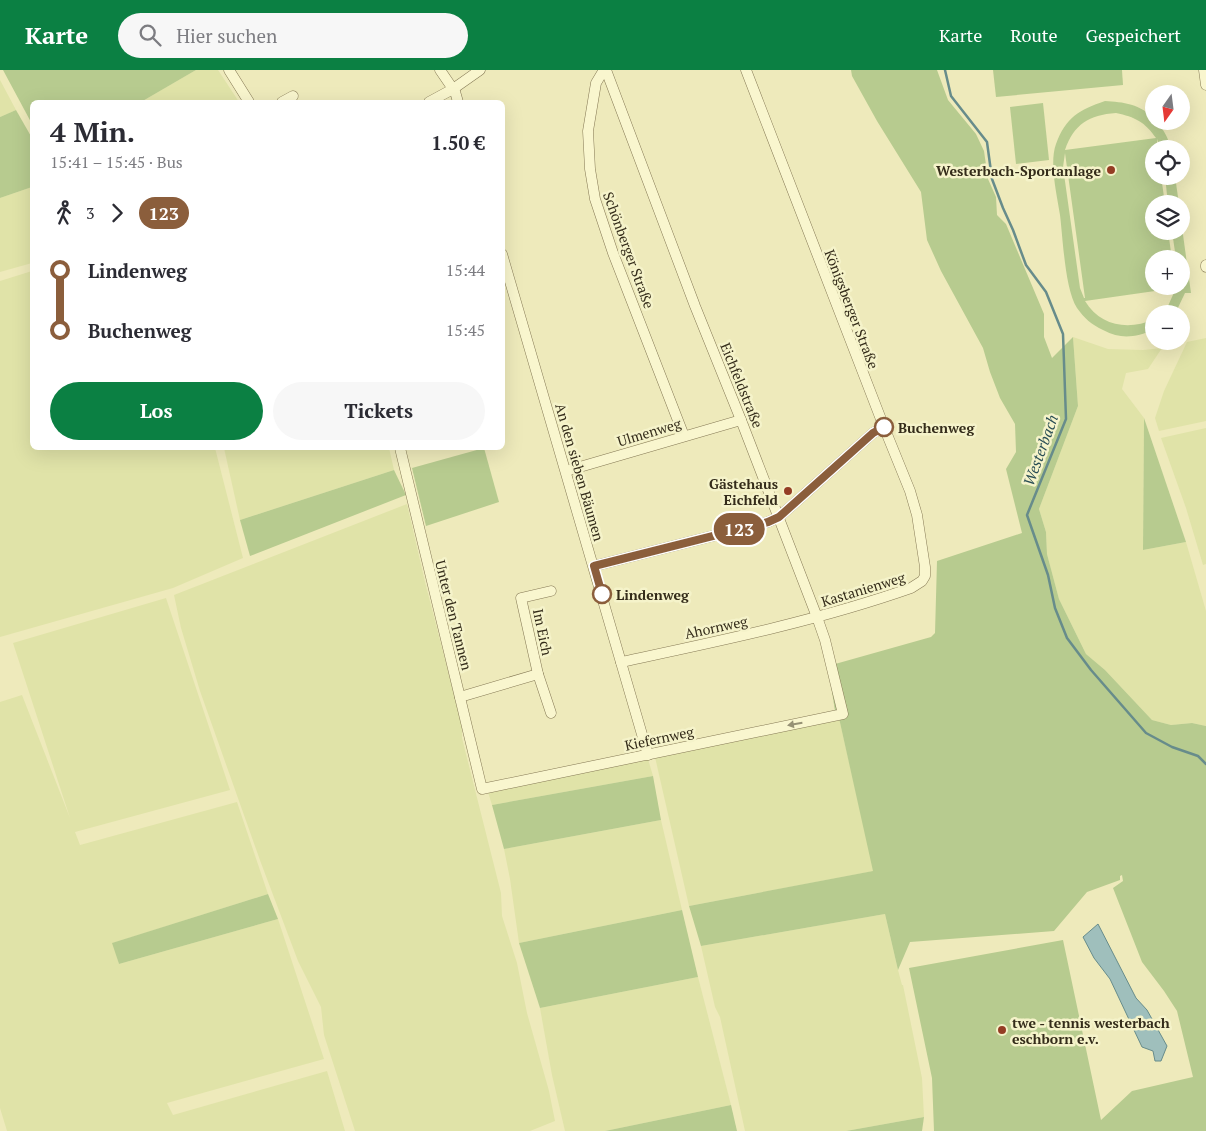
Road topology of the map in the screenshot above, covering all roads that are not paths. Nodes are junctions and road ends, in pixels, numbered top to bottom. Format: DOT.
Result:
graph roads {
  1 [pos="229,70"];
  2 [pos="440,70"];
  3 [pos="480,70"];
  4 [pos="606,70"];
  5 [pos="746,70"];
  6 [pos="1204,70"];
  7 [pos="1206,85"];
  8 [pos="453,89"];
  9 [pos="293,96"];
  10 [pos="248,100"];
  11 [pos="286,100"];
  12 [pos="433,100"];
  13 [pos="457,100"];
  14 [pos="505,264"];
  15 [pos="741,420"];
  16 [pos="884,427"];
  17 [pos="684,436"];
  18 [pos="400,450"];
  19 [pos="566,471"];
  20 [pos="779,517"];
  21 [pos="924,560"];
  22 [pos="594,566"];
  23 [pos="551,591"];
  24 [pos="817,617"];
  25 [pos="621,662"];
  26 [pos="538,674"];
  27 [pos="460,697"];
  28 [pos="550,713"];
  29 [pos="843,714"];
  30 [pos="648,755"];
  31 [pos="482,789"];
  1 -- 10 [label="street"];
  2 -- 8 [label="street"];
  3 -- 8 [label="street"];
  4 -- 15 [label="street, Eichfeldstraße"];
  4 -- 17 [label="street, Schönberger Straße"];
  5 -- 16 [label="street, Königsberger Straße"];
  6 -- 7 [label="street"];
  8 -- 12 [label="street"];
  8 -- 13 [label="street"];
  9 -- 11 [label="street"];
  14 -- 19 [label="street, An den sieben Bäumen"];
  15 -- 17 [label="street, Ulmenweg"];
  15 -- 20 [label="street, Eichfeldstraße"];
  16 -- 20 [label="street"];
  16 -- 21 [label="street, Königsberger Straße"];
  17 -- 19 [label="street, Ulmenweg"];
  18 -- 27 [label="street, Unter den Tannen"];
  19 -- 22 [label="street, An den sieben Bäumen"];
  20 -- 22 [label="street"];
  20 -- 24 [label="street, Eichfeldstraße"];
  21 -- 24 [label="street, Kastanienweg"];
  22 -- 25 [label="street, An den sieben Bäumen"];
  23 -- 26 [label="street, Im Eich"];
  24 -- 25 [label="street, Ahornweg"];
  24 -- 29 [label="street, Eichfeldstraße"];
  25 -- 30 [label="street, An den sieben Bäumen"];
  26 -- 27 [label="street, Im Eich"];
  26 -- 28 [label="street, Im Eich"];
  27 -- 31 [label="street, Unter den Tannen"];
  29 -- 30 [label="street, Kiefernweg, one-way"];
  30 -- 31 [label="street, Kiefernweg"];
}
